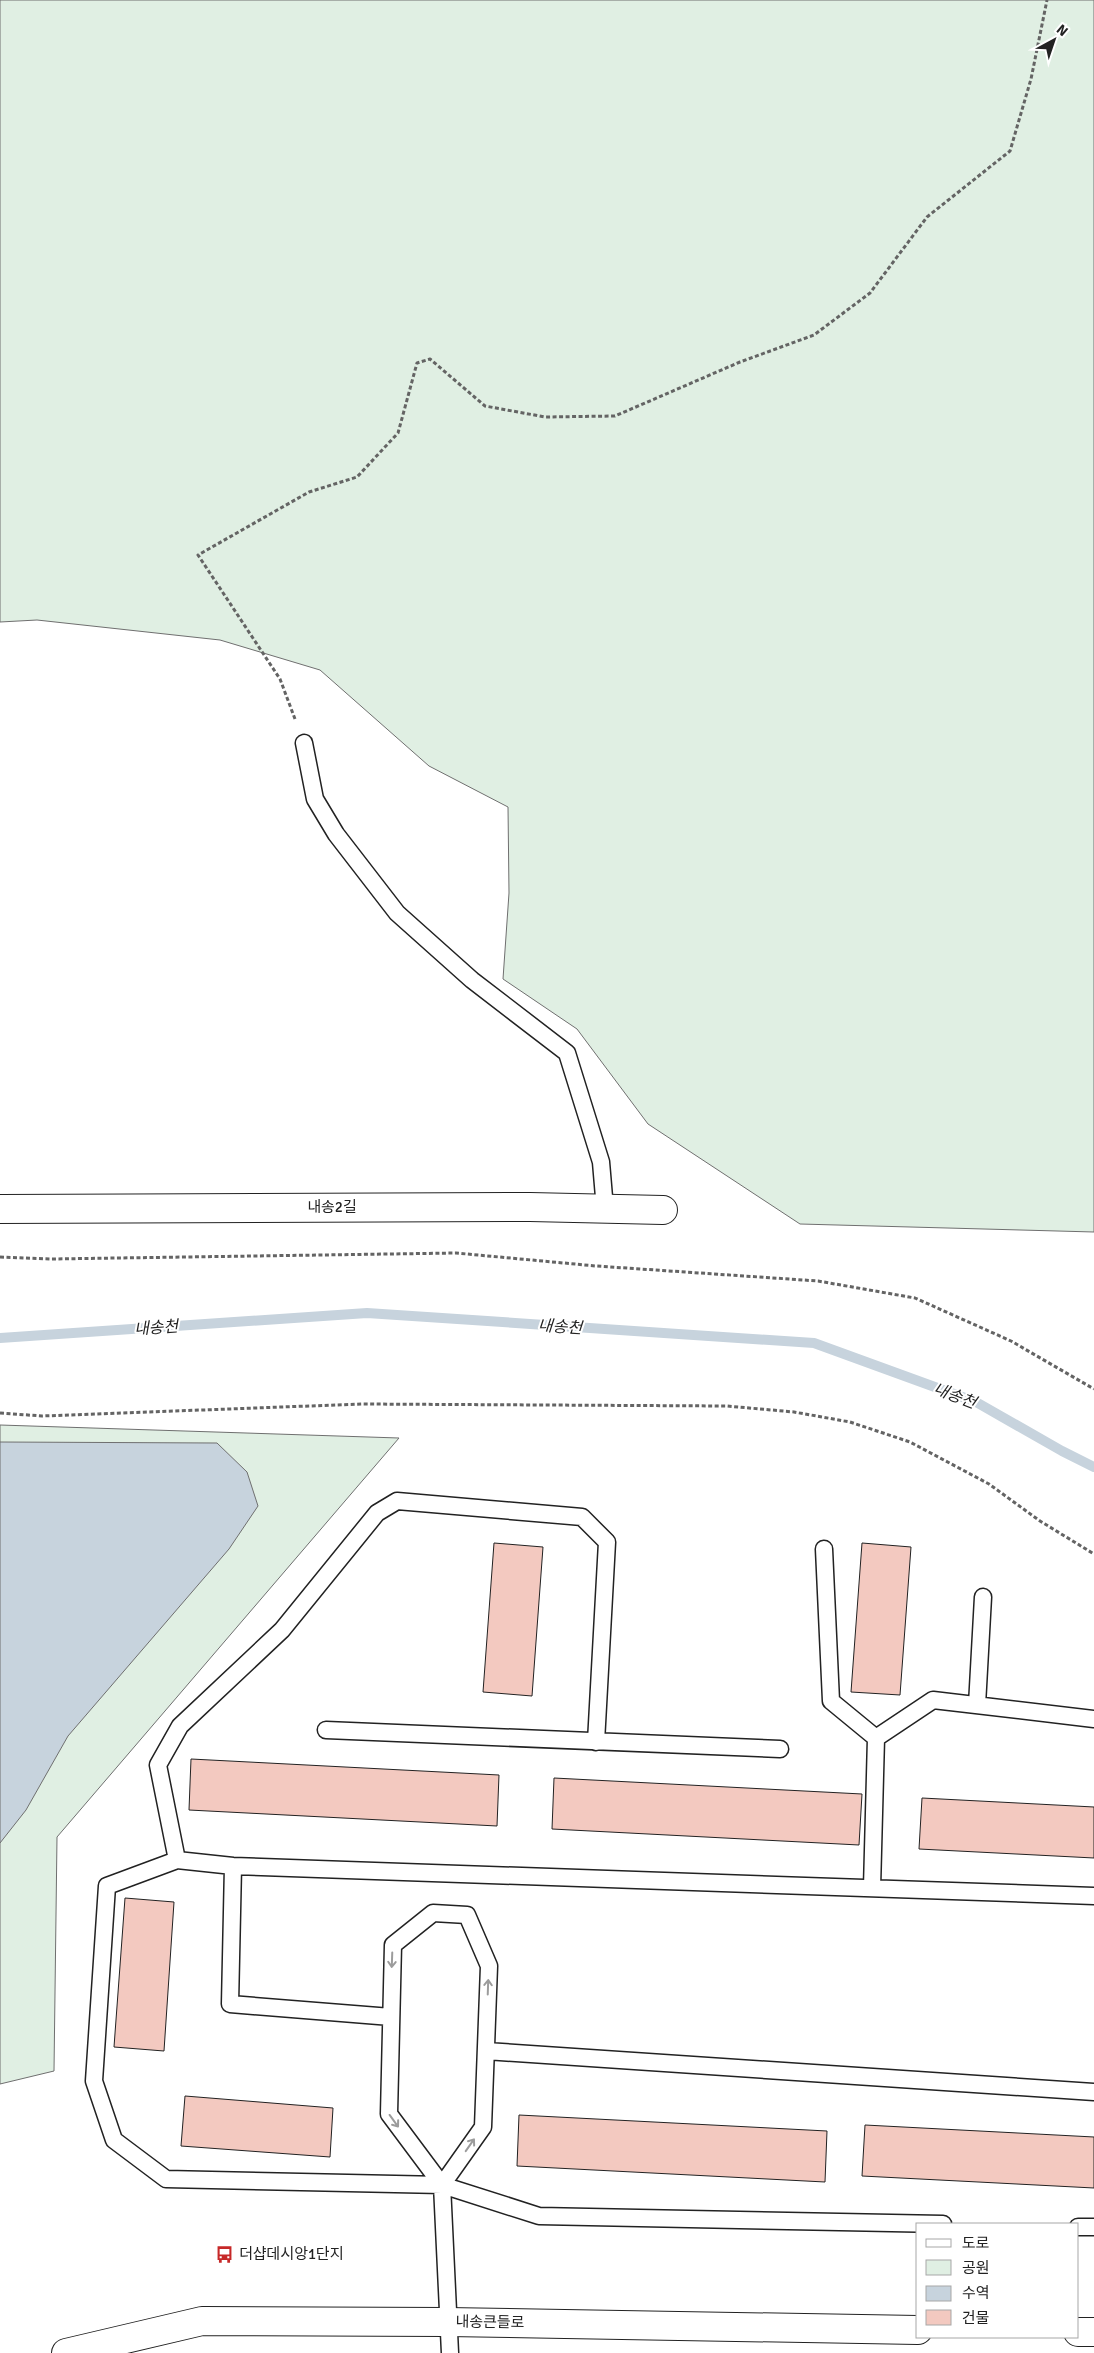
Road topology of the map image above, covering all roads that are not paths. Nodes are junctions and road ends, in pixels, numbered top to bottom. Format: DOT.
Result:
graph roads {
  1 [pos="304,742"];
  2 [pos="0,1209"];
  3 [pos="605,1209"];
  4 [pos="663,1210"];
  5 [pos="824,1549"];
  6 [pos="983,1597"];
  7 [pos="977,1705"];
  8 [pos="1094,1719"];
  9 [pos="326,1730"];
  10 [pos="876,1738"];
  11 [pos="596,1742"];
  12 [pos="780,1749"];
  13 [pos="177,1860"];
  14 [pos="233,1866"];
  15 [pos="872,1888"];
  16 [pos="1094,1896"];
  17 [pos="391,2016"];
  18 [pos="486,2051"];
  19 [pos="1094,2092"];
  20 [pos="442,2185"];
  21 [pos="916,2223"];
  22 [pos="1079,2227"];
  23 [pos="1094,2228"];
  24 [pos="447,2322"];
  25 [pos="916,2330"];
  26 [pos="1079,2332"];
  27 [pos="1094,2332"];
  28 [pos="66,2353"];
  29 [pos="450,2353"];
  1 -- 3 [label="lane"];
  2 -- 3 [label="street, 내송2길"];
  3 -- 4 [label="street, 내송2길"];
  5 -- 10 [label="lane"];
  6 -- 7 [label="lane"];
  7 -- 8 [label="lane"];
  7 -- 10 [label="lane"];
  9 -- 11 [label="lane"];
  10 -- 15 [label="lane"];
  11 -- 12 [label="lane"];
  11 -- 13 [label="lane"];
  13 -- 14 [label="lane"];
  13 -- 20 [label="lane"];
  14 -- 15 [label="lane"];
  14 -- 17 [label="lane"];
  15 -- 16 [label="lane"];
  18 -- 17 [label="lane, one-way"];
  17 -- 20 [label="lane, one-way"];
  18 -- 19 [label="lane"];
  20 -- 18 [label="lane, one-way"];
  20 -- 21 [label="lane"];
  20 -- 24 [label="lane"];
  22 -- 23 [label="lane"];
  24 -- 25 [label="street, 내송큰들로"];
  24 -- 28 [label="street, 내송큰들로"];
  24 -- 29 [label="lane"];
  26 -- 27 [label="street"];
}
